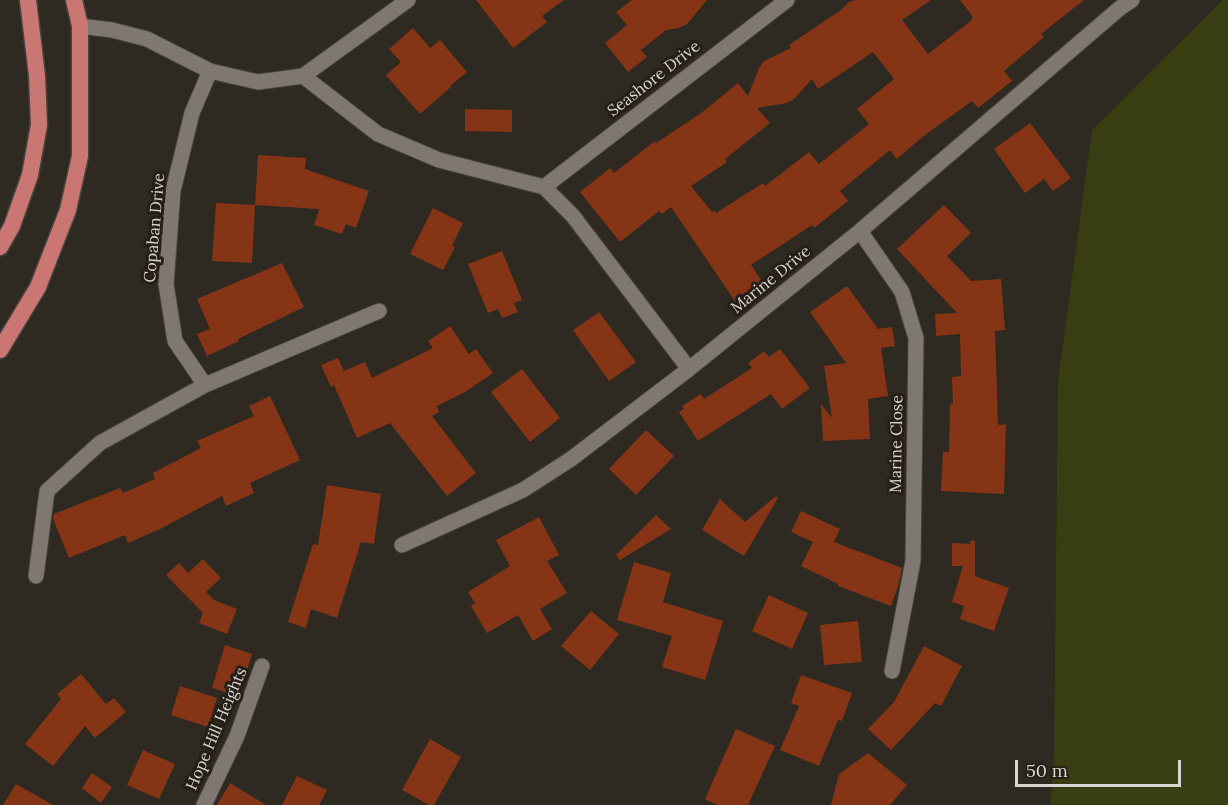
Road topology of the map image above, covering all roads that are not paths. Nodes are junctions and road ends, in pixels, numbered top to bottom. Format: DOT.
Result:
graph roads {
  1 [pos="28,0"];
  2 [pos="74,0"];
  3 [pos="408,0"];
  4 [pos="787,0"];
  5 [pos="1122,3"];
  6 [pos="80,26"];
  7 [pos="210,71"];
  8 [pos="303,76"];
  9 [pos="544,186"];
  10 [pos="860,231"];
  11 [pos="0,247"];
  12 [pos="380,311"];
  13 [pos="0,350"];
  14 [pos="689,369"];
  15 [pos="205,385"];
  16 [pos="402,545"];
  17 [pos="36,576"];
  18 [pos="262,666"];
  19 [pos="892,671"];
  20 [pos="204,805"];
  1 -- 11 [label="highway"];
  2 -- 6 [label="highway"];
  3 -- 8 [label="street"];
  4 -- 9 [label="street, Seashore Drive"];
  5 -- 10 [label="street, Marine Drive"];
  6 -- 7 [label="street"];
  6 -- 13 [label="highway"];
  7 -- 8 [label="street"];
  7 -- 15 [label="street, Copaban Drive"];
  8 -- 9 [label="street"];
  9 -- 14 [label="street"];
  10 -- 14 [label="street, Marine Drive"];
  10 -- 19 [label="street, Marine Close"];
  12 -- 15 [label="street"];
  14 -- 16 [label="street, Marine Drive"];
  15 -- 17 [label="street"];
  18 -- 20 [label="street, Hope Hill Heights"];
}
